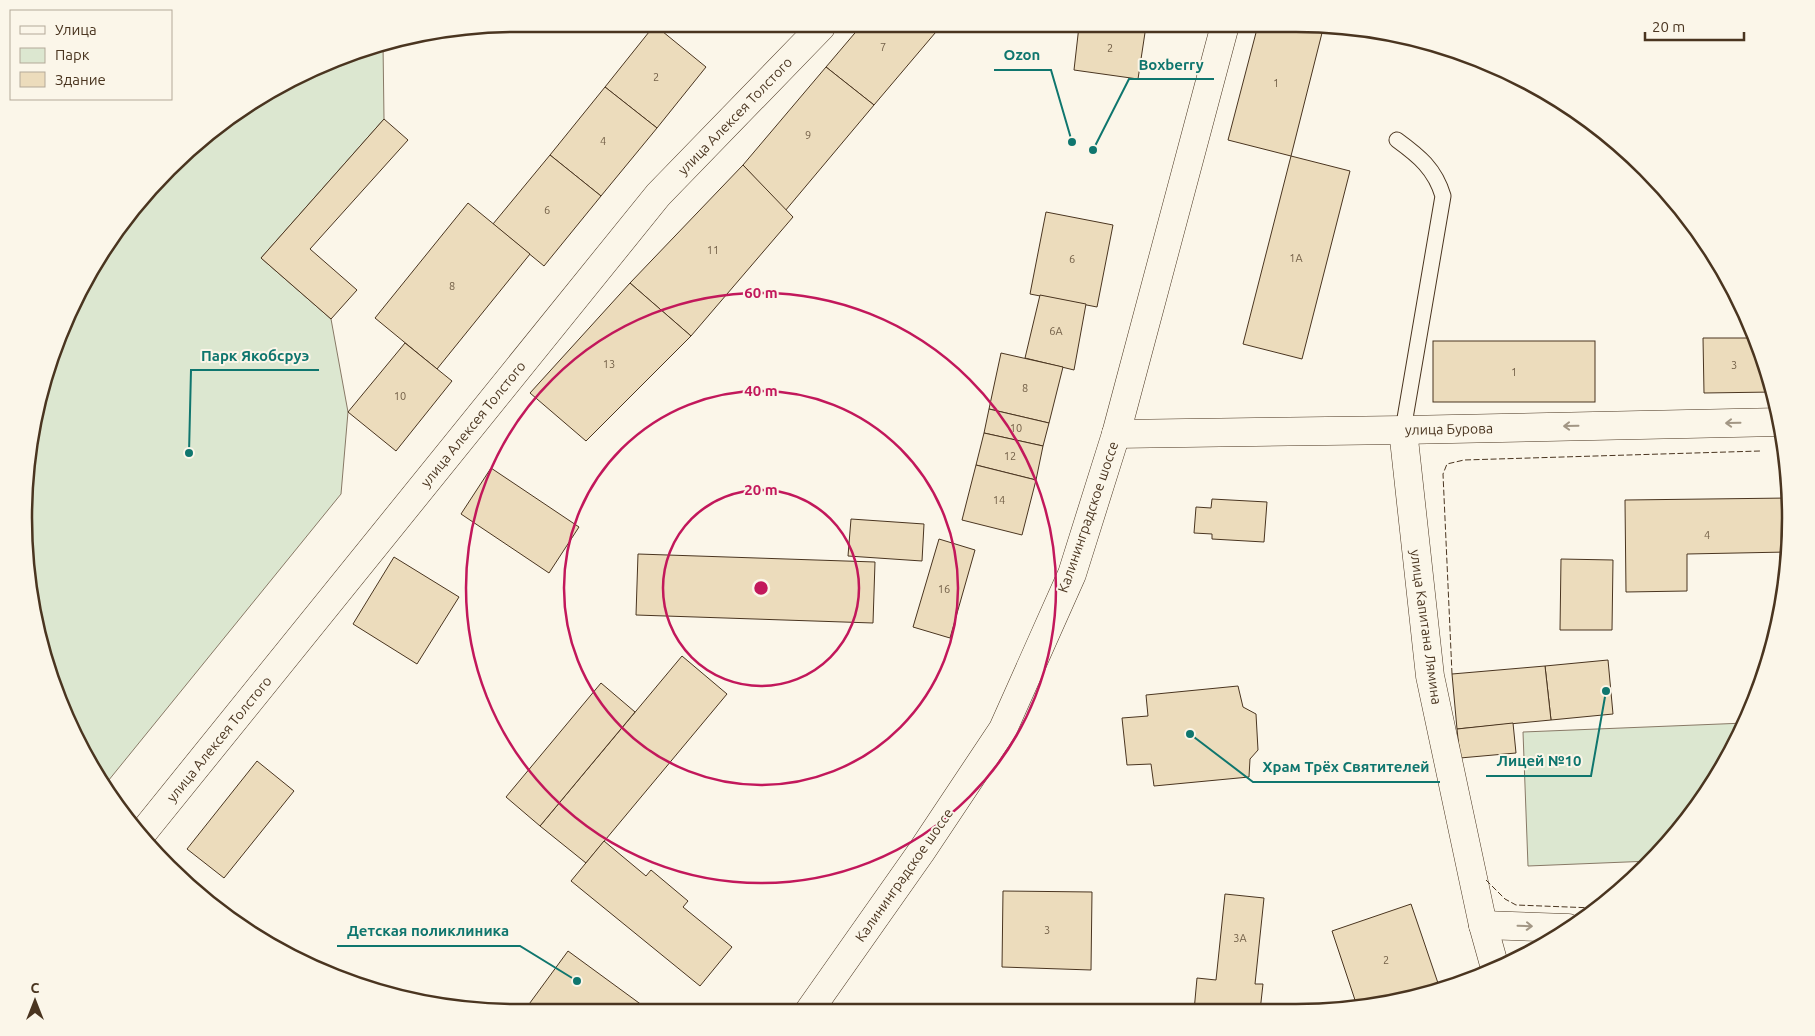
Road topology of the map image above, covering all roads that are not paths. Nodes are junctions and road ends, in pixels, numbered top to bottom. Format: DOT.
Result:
graph roads {
  1 [pos="816,32"];
  2 [pos="1223,32"];
  3 [pos="1397,140"];
  4 [pos="1773,422"];
  5 [pos="1403,430"];
  6 [pos="1116,434"];
  7 [pos="146,829"];
  8 [pos="1483,925"];
  9 [pos="1558,928"];
  10 [pos="1493,962"];
  11 [pos="814,1004"];
  1 -- 7 [label="street, улица Алексея Толстого"];
  2 -- 6 [label="street, Калининградское шоссе"];
  3 -- 5 [label="lane"];
  4 -- 5 [label="street, улица Бурова, one-way"];
  5 -- 6 [label="street, улица Бурова"];
  5 -- 8 [label="street, улица Капитана Лямина"];
  6 -- 11 [label="street, Калининградское шоссе"];
  8 -- 9 [label="street, one-way"];
  8 -- 10 [label="street, улица Капитана Лямина"];
}
